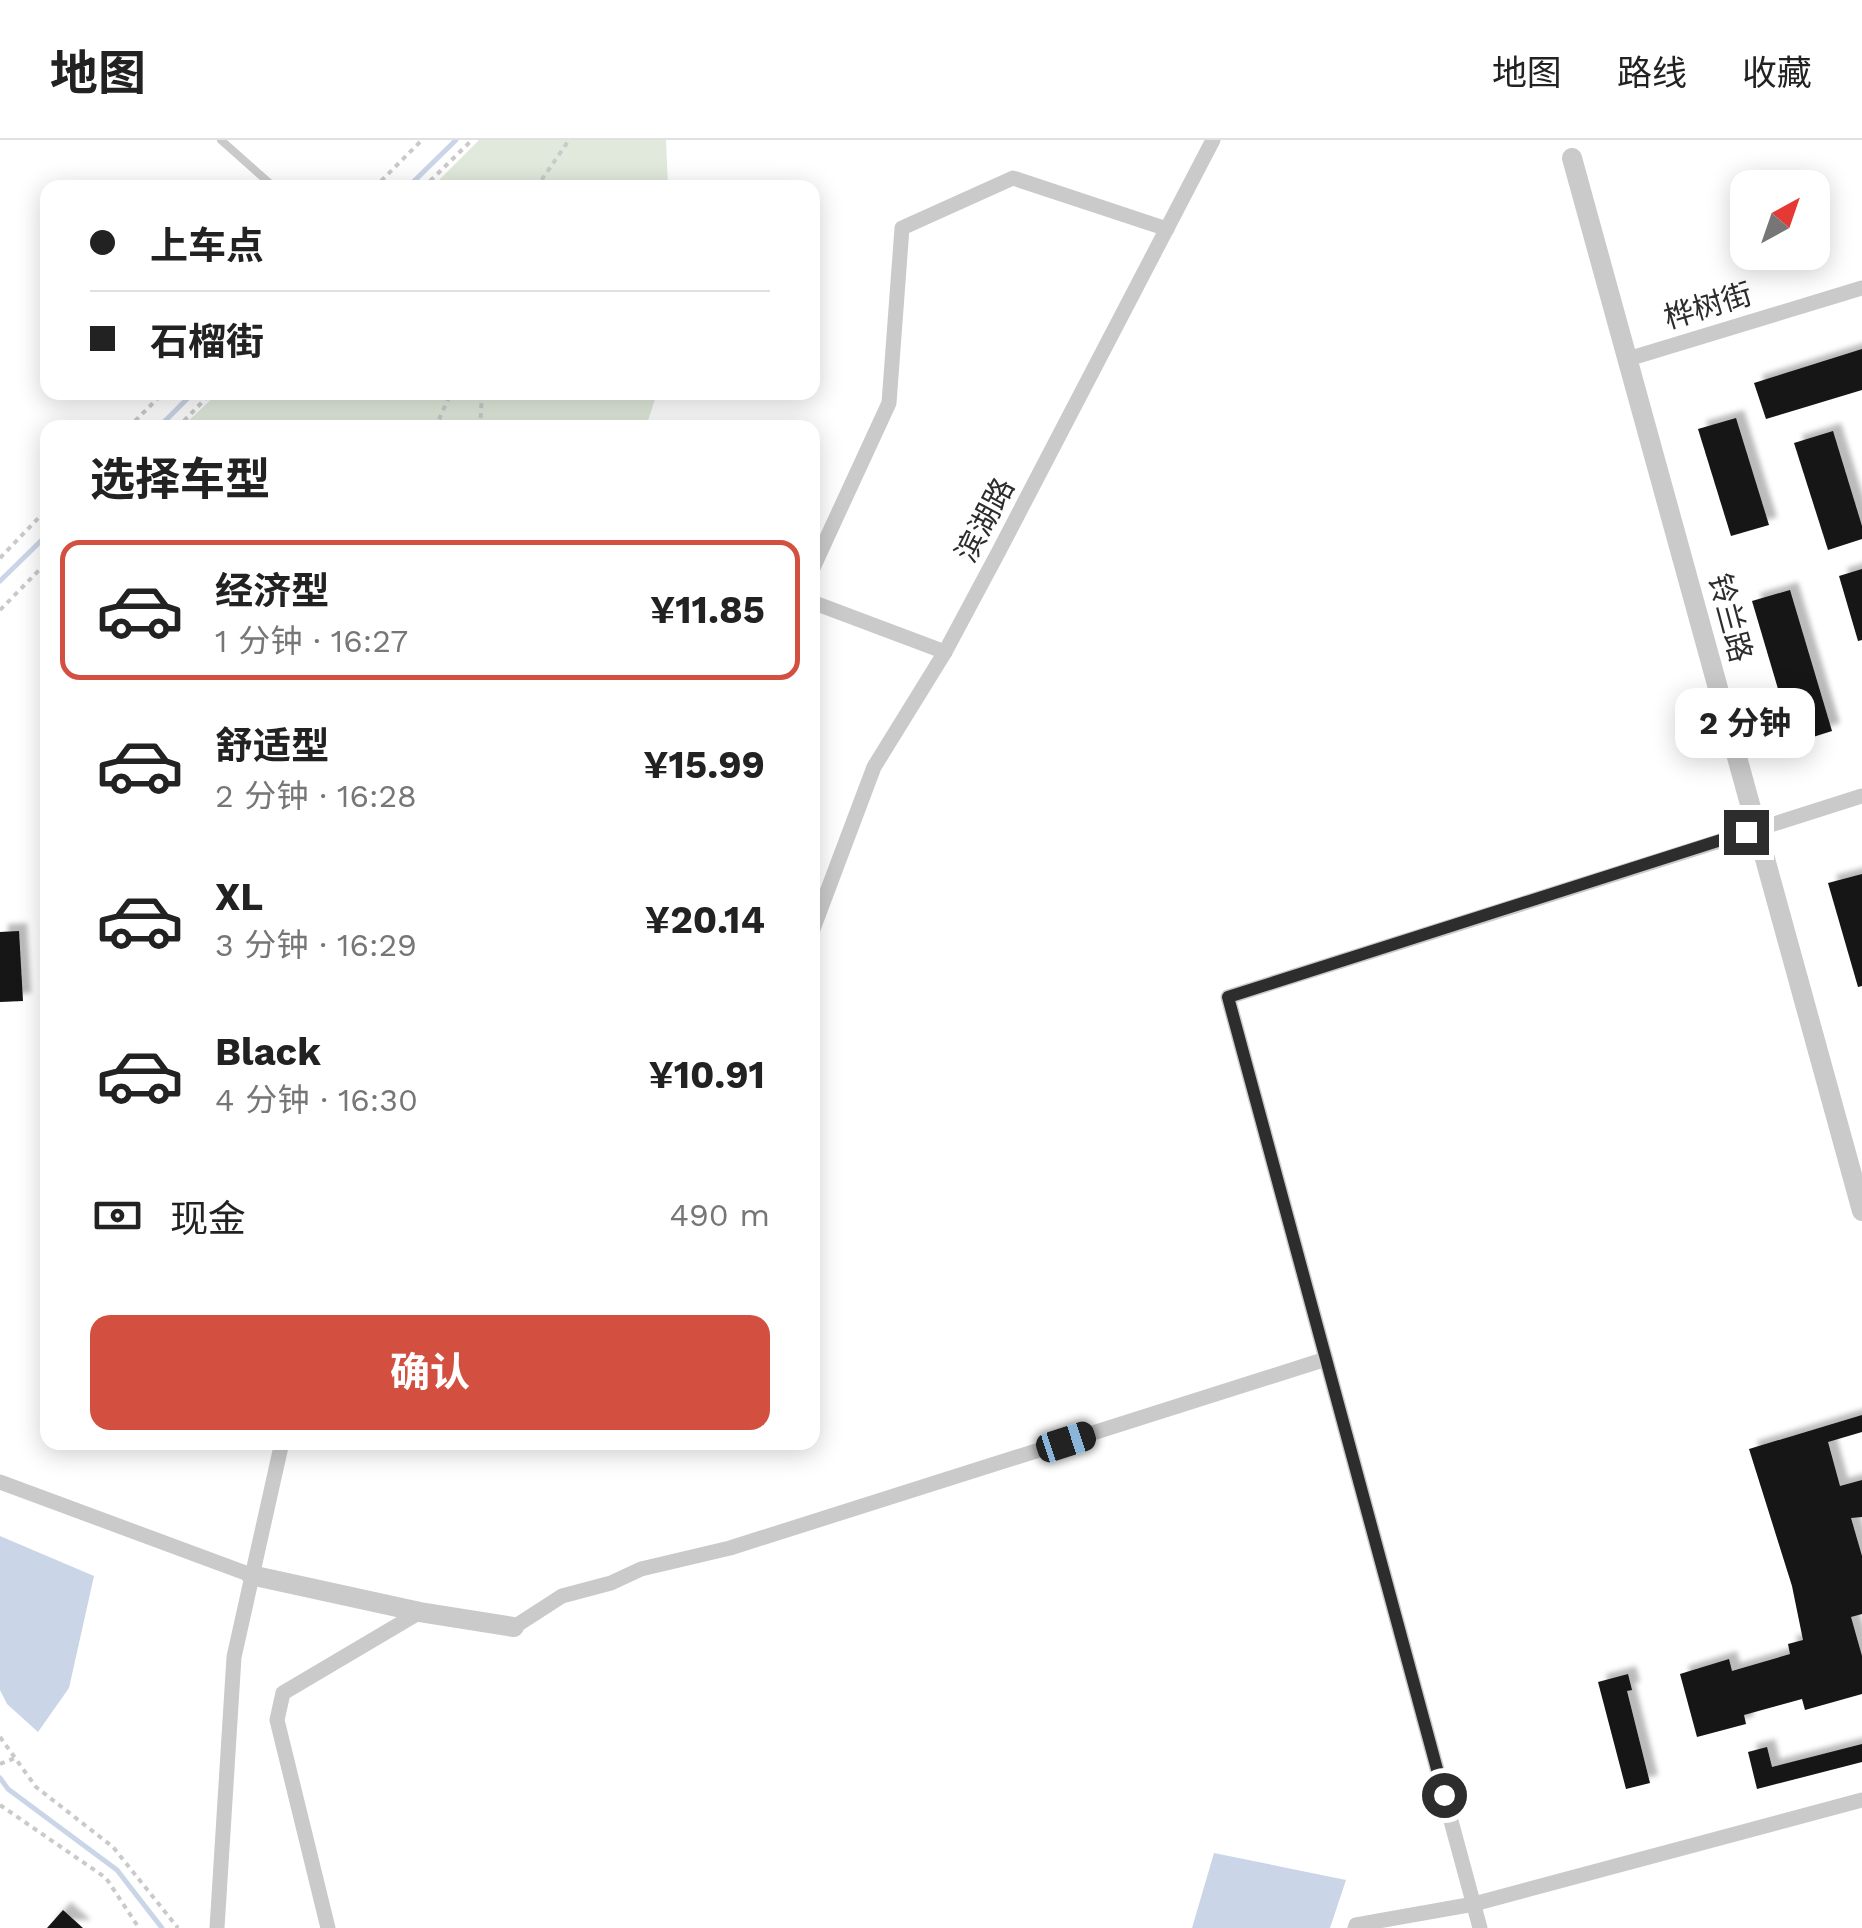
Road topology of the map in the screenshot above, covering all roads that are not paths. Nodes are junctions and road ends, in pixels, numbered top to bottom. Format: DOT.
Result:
graph roads {
  1 [pos="221,140"];
  2 [pos="1214,140"];
  3 [pos="1572,158"];
  4 [pos="266,180"];
  5 [pos="1167,229"];
  6 [pos="1862,288"];
  7 [pos="1628,359"];
  8 [pos="820,553"];
  9 [pos="820,605"];
  10 [pos="945,652"];
  11 [pos="1862,796"];
  12 [pos="1757,828"];
  13 [pos="820,908"];
  14 [pos="1862,1211"];
  15 [pos="1326,1359"];
  16 [pos="280,1450"];
  17 [pos="0,1482"];
  18 [pos="251,1574"];
  19 [pos="420,1612"];
  20 [pos="514,1627"];
  21 [pos="1862,1800"];
  22 [pos="1474,1904"];
  23 [pos="216,1928"];
  24 [pos="328,1928"];
  25 [pos="1355,1928"];
  26 [pos="1480,1928"];
  1 -- 4 [label="lane"];
  2 -- 5 [label="street, 滨湖路"];
  3 -- 7 [label="street, 铃兰路"];
  5 -- 8 [label="street"];
  5 -- 10 [label="street, 滨湖路"];
  6 -- 7 [label="street, 桦树街"];
  7 -- 12 [label="street, 铃兰路"];
  9 -- 10 [label="street"];
  10 -- 13 [label="street, 滨湖路"];
  11 -- 12 [label="street"];
  12 -- 14 [label="street, 铃兰路"];
  12 -- 15 [label="street"];
  15 -- 20 [label="street"];
  15 -- 22 [label="street"];
  16 -- 18 [label="street"];
  17 -- 18 [label="street"];
  18 -- 19 [label="street"];
  18 -- 23 [label="street"];
  19 -- 20 [label="street"];
  19 -- 24 [label="street"];
  21 -- 22 [label="street"];
  22 -- 25 [label="street"];
  22 -- 26 [label="street"];
}
